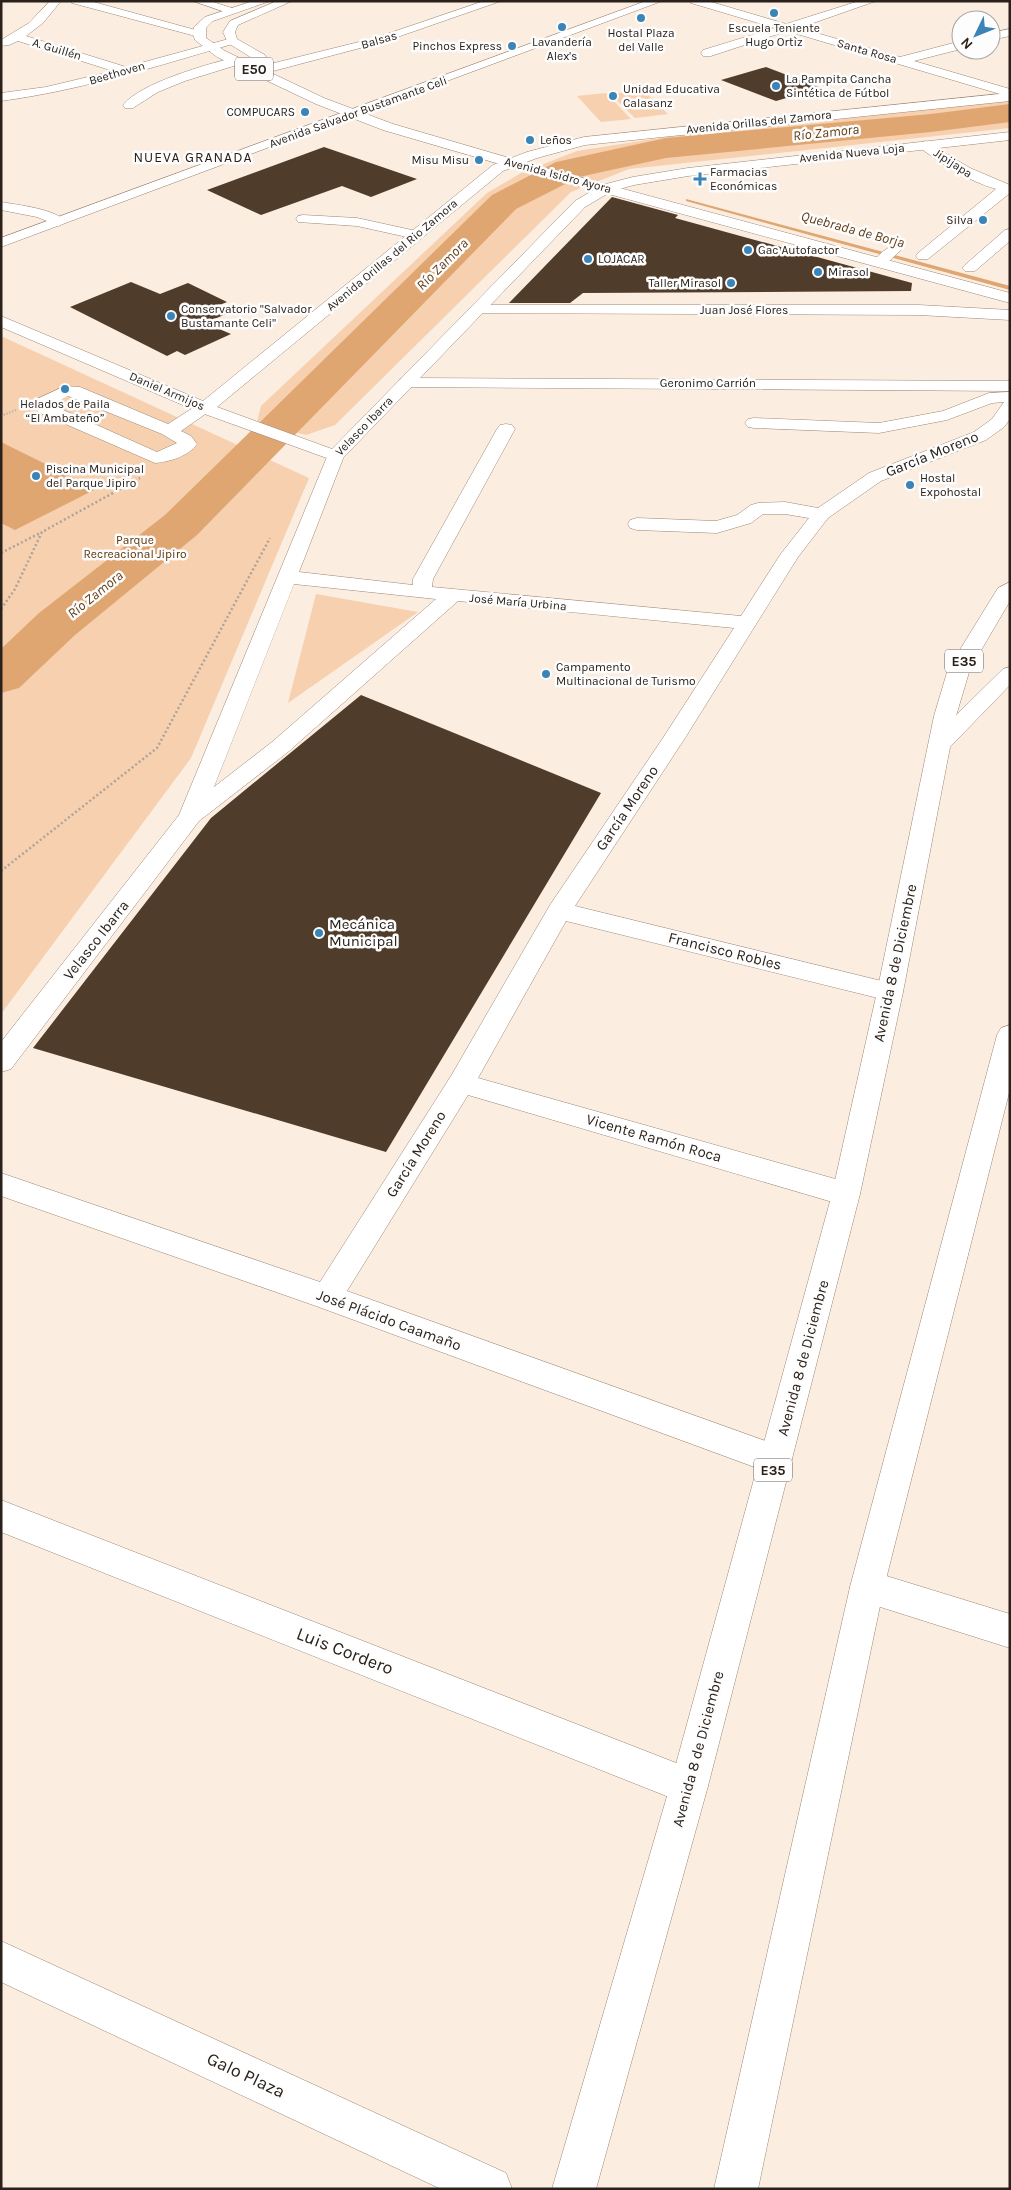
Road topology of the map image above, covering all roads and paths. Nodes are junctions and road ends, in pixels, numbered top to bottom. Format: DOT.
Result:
graph roads {
  1 [pos="56,1"];
  2 [pos="76,1"];
  3 [pos="198,1"];
  4 [pos="265,1"];
  5 [pos="288,1"];
  6 [pos="496,1"];
  7 [pos="658,1"];
  8 [pos="695,1"];
  9 [pos="871,1"];
  10 [pos="231,11"];
  11 [pos="785,27"];
  12 [pos="199,34"];
  13 [pos="17,37"];
  14 [pos="232,41"];
  15 [pos="1,45"];
  16 [pos="210,46"];
  17 [pos="951,48"];
  18 [pos="708,53"];
  19 [pos="236,60"];
  20 [pos="900,61"];
  21 [pos="276,68"];
  22 [pos="125,71"];
  23 [pos="258,72"];
  24 [pos="1,90"];
  25 [pos="15,95"];
  26 [pos="1010,95"];
  27 [pos="1,97"];
  28 [pos="128,105"];
  29 [pos="371,108"];
  30 [pos="353,115"];
  31 [pos="1010,136"];
  32 [pos="925,145"];
  33 [pos="537,156"];
  34 [pos="560,162"];
  35 [pos="514,164"];
  36 [pos="606,181"];
  37 [pos="633,181"];
  38 [pos="1008,189"];
  39 [pos="670,190"];
  40 [pos="1,206"];
  41 [pos="302,219"];
  42 [pos="59,222"];
  43 [pos="1010,233"];
  44 [pos="416,236"];
  45 [pos="1,244"];
  46 [pos="876,244"];
  47 [pos="894,249"];
  48 [pos="923,256"];
  49 [pos="942,261"];
  50 [pos="880,262"];
  51 [pos="986,273"];
  52 [pos="1010,298"];
  53 [pos="478,310"];
  54 [pos="1010,315"];
  55 [pos="1,321"];
  56 [pos="406,383"];
  57 [pos="1010,386"];
  58 [pos="1010,397"];
  59 [pos="1010,406"];
  60 [pos="205,408"];
  61 [pos="754,423"];
  62 [pos="506,429"];
  63 [pos="168,430"];
  64 [pos="335,456"];
  65 [pos="147,474"];
  66 [pos="821,514"];
  67 [pos="638,524"];
  68 [pos="42,532"];
  69 [pos="270,537"];
  70 [pos="1,553"];
  71 [pos="288,577"];
  72 [pos="1010,588"];
  73 [pos="422,591"];
  74 [pos="453,596"];
  75 [pos="1,609"];
  76 [pos="748,623"];
  77 [pos="1010,674"];
  78 [pos="940,744"];
  79 [pos="190,817"];
  80 [pos="1,871"];
  81 [pos="559,911"];
  82 [pos="890,992"];
  83 [pos="1010,1035"];
  84 [pos="1,1062"];
  85 [pos="461,1083"];
  86 [pos="1,1184"];
  87 [pos="846,1194"];
  88 [pos="327,1297"];
  89 [pos="776,1460"];
  90 [pos="1,1516"];
  91 [pos="867,1587"];
  92 [pos="1010,1631"];
  93 [pos="689,1786"];
  94 [pos="1,1962"];
  95 [pos="490,2189"];
  96 [pos="574,2189"];
  97 [pos="736,2189"];
  1 -- 13 [label="main road"];
  2 -- 12 [label="main road"];
  3 -- 10 [label="main road"];
  4 -- 10 [label="main road"];
  5 -- 14 [label="main road, E50"];
  6 -- 21 [label="main road, Balsas"];
  7 -- 29 [label="main road, Avenida Salvador Bustamante Celi"];
  8 -- 11 [label="main road, Santa Rosa"];
  9 -- 11 [label="main road"];
  10 -- 12 [label="main road"];
  11 -- 18 [label="main road"];
  11 -- 20 [label="main road, Santa Rosa"];
  12 -- 16 [label="main road, Avenida Isidro Ayora / E50"];
  13 -- 15 [label="main road"];
  13 -- 22 [label="main road, A. Guillén"];
  14 -- 16 [label="main road, Beethoven"];
  14 -- 21 [label="main road, Avenida Isidro Ayora / E50"];
  16 -- 19 [label="main road, Avenida Isidro Ayora / E50"];
  16 -- 22 [label="main road, Beethoven"];
  17 -- 20 [label="main road"];
  19 -- 23 [label="main road, Avenida Isidro Ayora / E50"];
  19 -- 28 [label="main road"];
  20 -- 26 [label="main road, Santa Rosa"];
  21 -- 23 [label="main road, Balsas"];
  21 -- 29 [label="main road, Avenida Isidro Ayora / E50"];
  22 -- 25 [label="main road, Beethoven"];
  23 -- 30 [label="main road, Avenida Isidro Ayora / E50"];
  24 -- 25 [label="main road"];
  25 -- 27 [label="main road, Beethoven"];
  26 -- 33 [label="main road, Avenida Orillas del Zamora"];
  29 -- 30 [label="main road, Avenida Salvador Bustamante Celi"];
  29 -- 33 [label="main road, Avenida Isidro Ayora / E50"];
  30 -- 35 [label="main road, Avenida Isidro Ayora / E50"];
  30 -- 42 [label="main road, Avenida Salvador Bustamante Celi"];
  31 -- 32 [label="main road, Avenida Nueva Loja"];
  32 -- 37 [label="main road, Avenida Nueva Loja"];
  32 -- 38 [label="main road, Jipijapa"];
  33 -- 34 [label="main road, Avenida Isidro Ayora / E50"];
  33 -- 35 [label="main road, Avenida Orillas del Zamora"];
  35 -- 36 [label="main road, Avenida Isidro Ayora / E50"];
  35 -- 44 [label="main road, Avenida Orillas del Rio Zamora"];
  36 -- 37 [label="main road, Avenida Nueva Loja"];
  36 -- 50 [label="main road, Avenida Isidro Ayora / E50"];
  36 -- 53 [label="main road, Velasco Ibarra"];
  37 -- 39 [label="main road, Avenida Isidro Ayora"];
  38 -- 48 [label="main road"];
  40 -- 42 [label="main road"];
  41 -- 44 [label="main road"];
  42 -- 45 [label="main road, Avenida Salvador Bustamante Celi"];
  43 -- 51 [label="main road"];
  44 -- 60 [label="main road, Avenida Orillas del Rio Zamora"];
  46 -- 47 [label="main road"];
  47 -- 48 [label="main road"];
  47 -- 50 [label="main road"];
  48 -- 49 [label="main road"];
  50 -- 52 [label="main road, Avenida Isidro Ayora / E50"];
  53 -- 54 [label="main road, Juan José Flores"];
  53 -- 56 [label="main road, Velasco Ibarra"];
  55 -- 60 [label="main road, Daniel Armijos"];
  56 -- 57 [label="main road, Geronimo Carrión"];
  56 -- 64 [label="main road, Velasco Ibarra"];
  58 -- 61 [label="main road"];
  59 -- 66 [label="main road, García Moreno"];
  60 -- 63 [label="main road, Avenida Orillas del Rio Zamora"];
  60 -- 64 [label="main road, Daniel Armijos"];
  62 -- 73 [label="main road"];
  63 -- 63 [label="main road"];
  64 -- 71 [label="main road, Velasco Ibarra"];
  65 -- 68 [label="path"];
  66 -- 67 [label="main road"];
  66 -- 76 [label="main road, García Moreno"];
  68 -- 70 [label="path"];
  68 -- 75 [label="path"];
  69 -- 80 [label="path"];
  71 -- 73 [label="main road, José María Urbina"];
  71 -- 79 [label="main road, Velasco Ibarra"];
  72 -- 78 [label="main road, Avenida 8 de Diciembre / E35"];
  73 -- 74 [label="main road, José María Urbina"];
  74 -- 76 [label="main road, José María Urbina"];
  74 -- 79 [label="main road, Velasco Ibarra"];
  76 -- 81 [label="main road, García Moreno"];
  77 -- 78 [label="main road"];
  78 -- 82 [label="main road, Avenida 8 de Diciembre / E35"];
  79 -- 84 [label="main road, Velasco Ibarra"];
  81 -- 82 [label="main road, Francisco Robles"];
  81 -- 85 [label="main road, García Moreno"];
  82 -- 87 [label="main road, Avenida 8 de Diciembre / E35"];
  83 -- 91 [label="main road"];
  85 -- 87 [label="main road, Vicente Ramón Roca"];
  85 -- 88 [label="main road, García Moreno"];
  86 -- 88 [label="main road, José Plácido Caamaño"];
  87 -- 89 [label="main road, Avenida 8 de Diciembre / E35"];
  88 -- 89 [label="main road, José Plácido Caamaño"];
  89 -- 93 [label="main road, Avenida 8 de Diciembre / E35"];
  90 -- 93 [label="main road, Luis Cordero"];
  91 -- 92 [label="main road"];
  91 -- 97 [label="main road"];
  93 -- 96 [label="main road, Avenida 8 de Diciembre / E35"];
  94 -- 95 [label="main road, Galo Plaza"];
}
